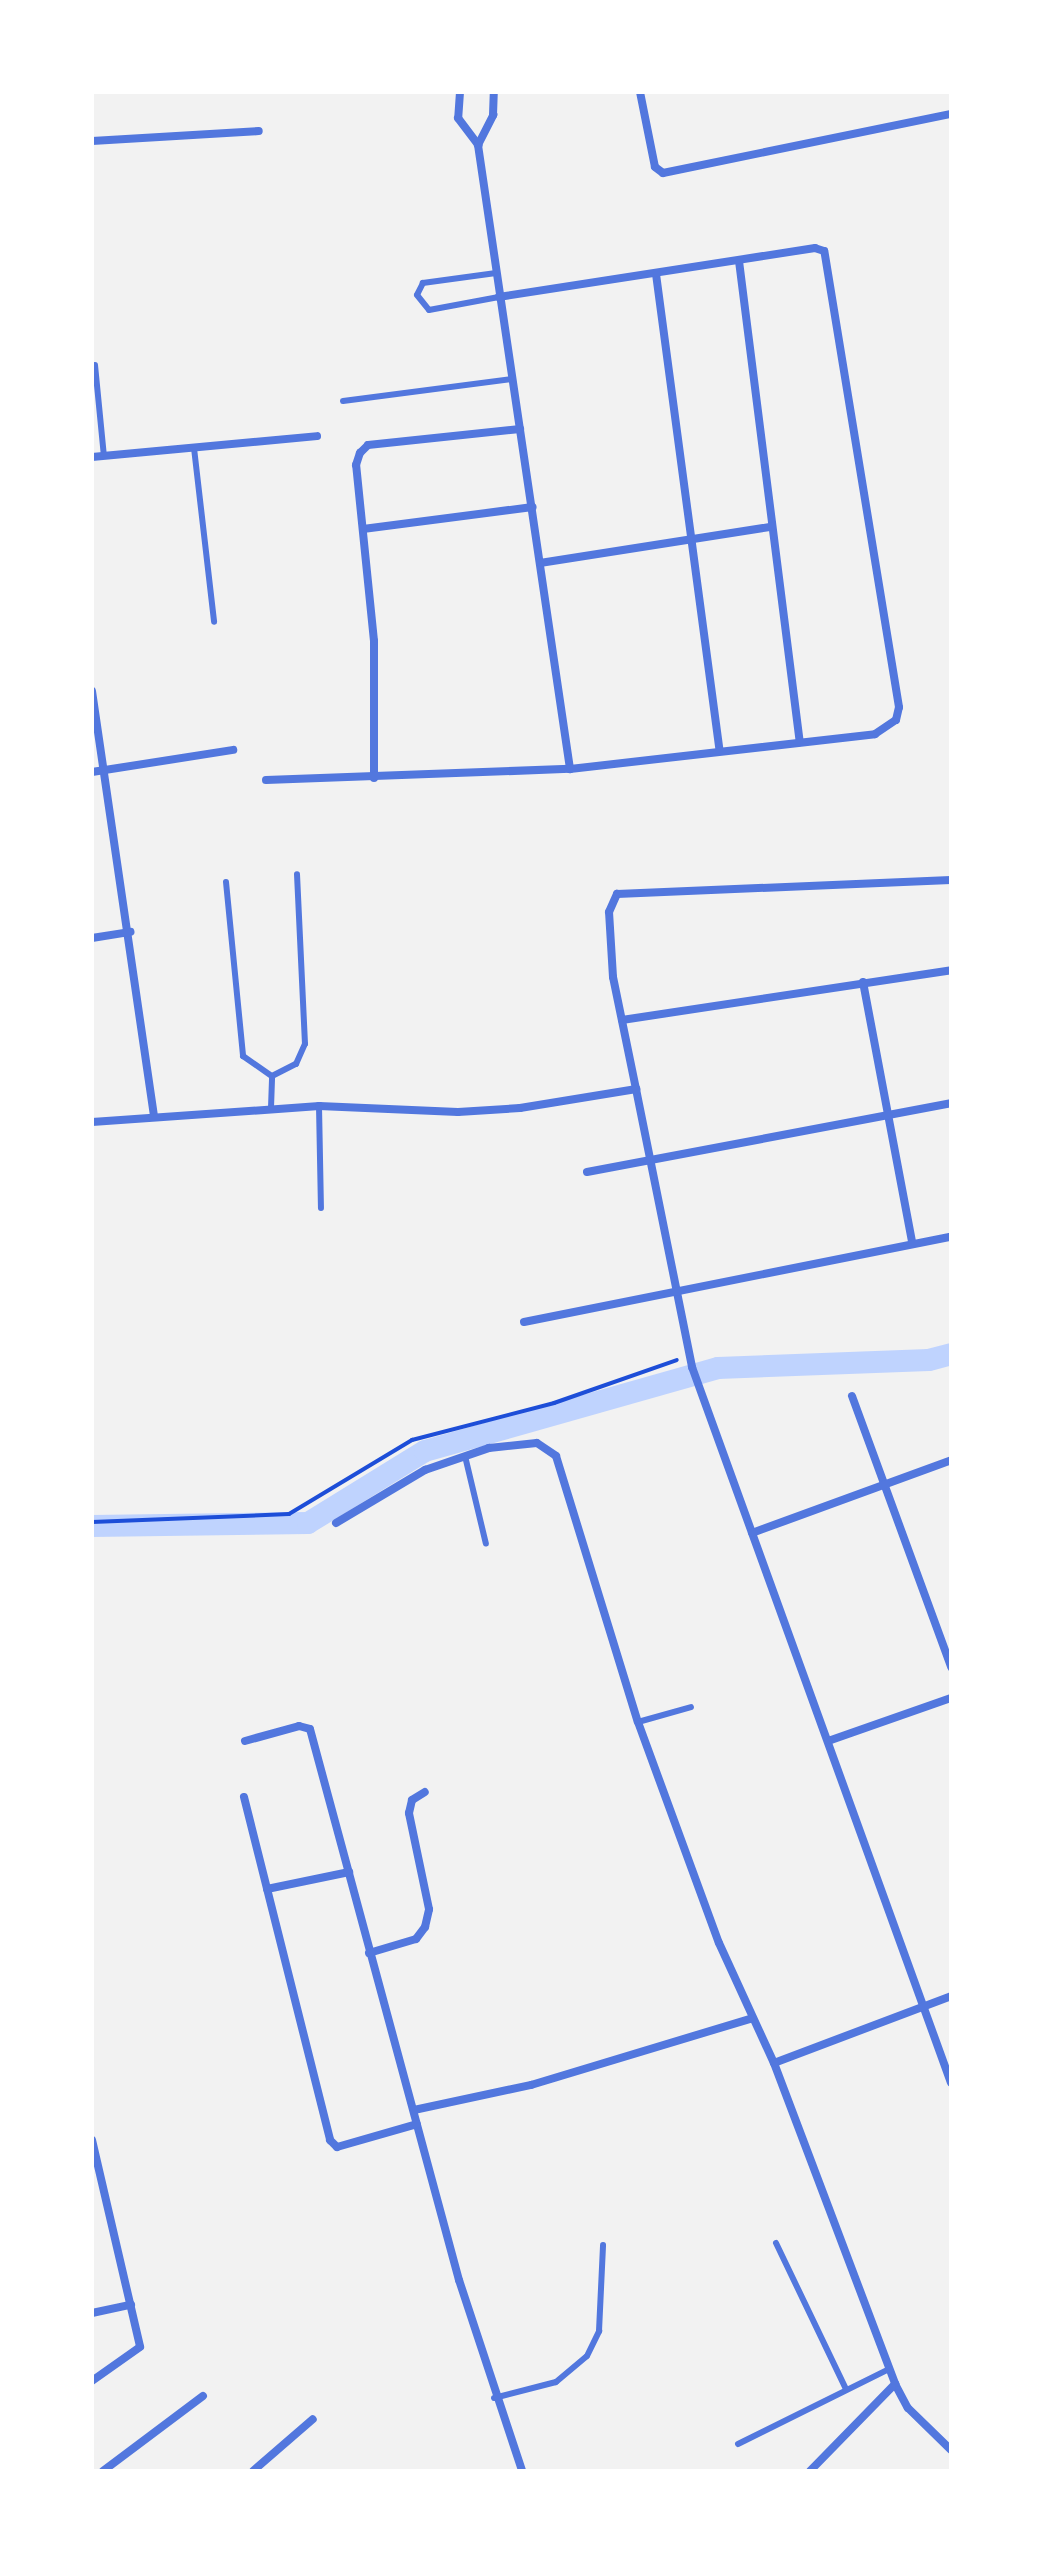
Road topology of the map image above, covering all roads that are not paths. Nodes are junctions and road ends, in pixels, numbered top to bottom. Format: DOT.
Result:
graph roads {
  1 [pos="460,92"];
  2 [pos="494,92"];
  3 [pos="640,92"];
  4 [pos="951,114"];
  5 [pos="259,131"];
  6 [pos="92,141"];
  7 [pos="478,145"];
  8 [pos="739,261"];
  9 [pos="496,273"];
  10 [pos="656,274"];
  11 [pos="499,297"];
  12 [pos="95,365"];
  13 [pos="512,379"];
  14 [pos="343,401"];
  15 [pos="520,429"];
  16 [pos="317,436"];
  17 [pos="194,448"];
  18 [pos="104,456"];
  19 [pos="92,457"];
  20 [pos="533,507"];
  21 [pos="771,527"];
  22 [pos="363,529"];
  23 [pos="692,538"];
  24 [pos="540,563"];
  25 [pos="214,622"];
  26 [pos="92,691"];
  27 [pos="800,742"];
  28 [pos="233,750"];
  29 [pos="720,751"];
  30 [pos="570,769"];
  31 [pos="105,770"];
  32 [pos="92,772"];
  33 [pos="374,778"];
  34 [pos="266,780"];
  35 [pos="297,874"];
  36 [pos="951,880"];
  37 [pos="226,882"];
  38 [pos="131,932"];
  39 [pos="92,938"];
  40 [pos="951,970"];
  41 [pos="863,982"];
  42 [pos="622,1020"];
  43 [pos="272,1076"];
  44 [pos="636,1089"];
  45 [pos="951,1103"];
  46 [pos="319,1106"];
  47 [pos="271,1108"];
  48 [pos="154,1114"];
  49 [pos="890,1115"];
  50 [pos="92,1122"];
  51 [pos="653,1162"];
  52 [pos="587,1172"];
  53 [pos="321,1208"];
  54 [pos="951,1237"];
  55 [pos="912,1242"];
  56 [pos="678,1292"];
  57 [pos="524,1322"];
  58 [pos="852,1396"];
  59 [pos="465,1456"];
  60 [pos="951,1460"];
  61 [pos="885,1485"];
  62 [pos="336,1523"];
  63 [pos="752,1533"];
  64 [pos="486,1544"];
  65 [pos="951,1667"];
  66 [pos="951,1698"];
  67 [pos="691,1707"];
  68 [pos="638,1722"];
  69 [pos="831,1740"];
  70 [pos="245,1741"];
  71 [pos="425,1792"];
  72 [pos="244,1797"];
  73 [pos="349,1872"];
  74 [pos="267,1889"];
  75 [pos="369,1953"];
  76 [pos="951,1996"];
  77 [pos="925,2004"];
  78 [pos="750,2019"];
  79 [pos="774,2063"];
  80 [pos="951,2083"];
  81 [pos="414,2110"];
  82 [pos="417,2124"];
  83 [pos="92,2140"];
  84 [pos="776,2243"];
  85 [pos="603,2245"];
  86 [pos="131,2305"];
  87 [pos="92,2313"];
  88 [pos="889,2369"];
  89 [pos="92,2381"];
  90 [pos="895,2384"];
  91 [pos="846,2389"];
  92 [pos="203,2396"];
  93 [pos="494,2398"];
  94 [pos="313,2419"];
  95 [pos="738,2444"];
  96 [pos="951,2450"];
  97 [pos="103,2471"];
  98 [pos="253,2471"];
  99 [pos="522,2471"];
  100 [pos="810,2471"];
  1 -- 7 [label="street"];
  2 -- 7 [label="street"];
  3 -- 4 [label="street"];
  5 -- 6 [label="street"];
  7 -- 9 [label="street"];
  8 -- 10 [label="street"];
  8 -- 21 [label="street"];
  8 -- 27 [label="street"];
  9 -- 11 [label="street"];
  9 -- 11 [label="lane"];
  10 -- 11 [label="street"];
  10 -- 23 [label="street"];
  11 -- 13 [label="street"];
  12 -- 18 [label="lane"];
  13 -- 14 [label="lane"];
  13 -- 15 [label="street"];
  15 -- 20 [label="street"];
  15 -- 22 [label="street"];
  16 -- 17 [label="street"];
  17 -- 18 [label="street"];
  17 -- 25 [label="lane"];
  18 -- 19 [label="street"];
  20 -- 22 [label="street"];
  20 -- 24 [label="street"];
  21 -- 23 [label="street"];
  21 -- 27 [label="street"];
  22 -- 33 [label="street"];
  23 -- 24 [label="street"];
  23 -- 29 [label="street"];
  24 -- 30 [label="street"];
  26 -- 31 [label="street"];
  27 -- 29 [label="street"];
  28 -- 31 [label="street"];
  29 -- 30 [label="street"];
  30 -- 33 [label="street"];
  31 -- 32 [label="street"];
  31 -- 38 [label="street"];
  33 -- 34 [label="street"];
  35 -- 43 [label="lane"];
  36 -- 42 [label="street"];
  37 -- 43 [label="lane"];
  38 -- 39 [label="street"];
  38 -- 48 [label="street"];
  40 -- 41 [label="street"];
  41 -- 42 [label="street"];
  41 -- 49 [label="street"];
  42 -- 44 [label="street"];
  43 -- 47 [label="lane"];
  44 -- 46 [label="street"];
  44 -- 51 [label="street"];
  45 -- 49 [label="street"];
  46 -- 47 [label="street"];
  46 -- 53 [label="lane"];
  47 -- 48 [label="street"];
  48 -- 50 [label="street"];
  49 -- 51 [label="street"];
  49 -- 55 [label="street"];
  51 -- 52 [label="street"];
  51 -- 56 [label="street"];
  54 -- 55 [label="street"];
  55 -- 56 [label="street"];
  56 -- 57 [label="street"];
  56 -- 63 [label="street"];
  58 -- 61 [label="street"];
  59 -- 62 [label="street"];
  59 -- 64 [label="lane"];
  59 -- 68 [label="street"];
  60 -- 61 [label="street"];
  61 -- 63 [label="street"];
  61 -- 65 [label="street"];
  63 -- 69 [label="street"];
  66 -- 69 [label="street"];
  67 -- 68 [label="lane"];
  68 -- 78 [label="street"];
  69 -- 77 [label="street"];
  70 -- 73 [label="street"];
  71 -- 75 [label="street"];
  72 -- 74 [label="street"];
  73 -- 74 [label="street"];
  73 -- 75 [label="street"];
  74 -- 82 [label="street"];
  75 -- 81 [label="street"];
  76 -- 77 [label="street"];
  77 -- 79 [label="street"];
  77 -- 80 [label="street"];
  78 -- 79 [label="street"];
  78 -- 81 [label="street"];
  79 -- 88 [label="street"];
  81 -- 82 [label="street"];
  82 -- 93 [label="street"];
  83 -- 86 [label="street"];
  84 -- 91 [label="lane"];
  85 -- 93 [label="lane"];
  86 -- 87 [label="street"];
  86 -- 89 [label="street"];
  88 -- 90 [label="street"];
  88 -- 91 [label="lane"];
  90 -- 96 [label="street"];
  90 -- 100 [label="street"];
  91 -- 95 [label="lane"];
  92 -- 97 [label="street"];
  93 -- 99 [label="street"];
  94 -- 98 [label="street"];
}
